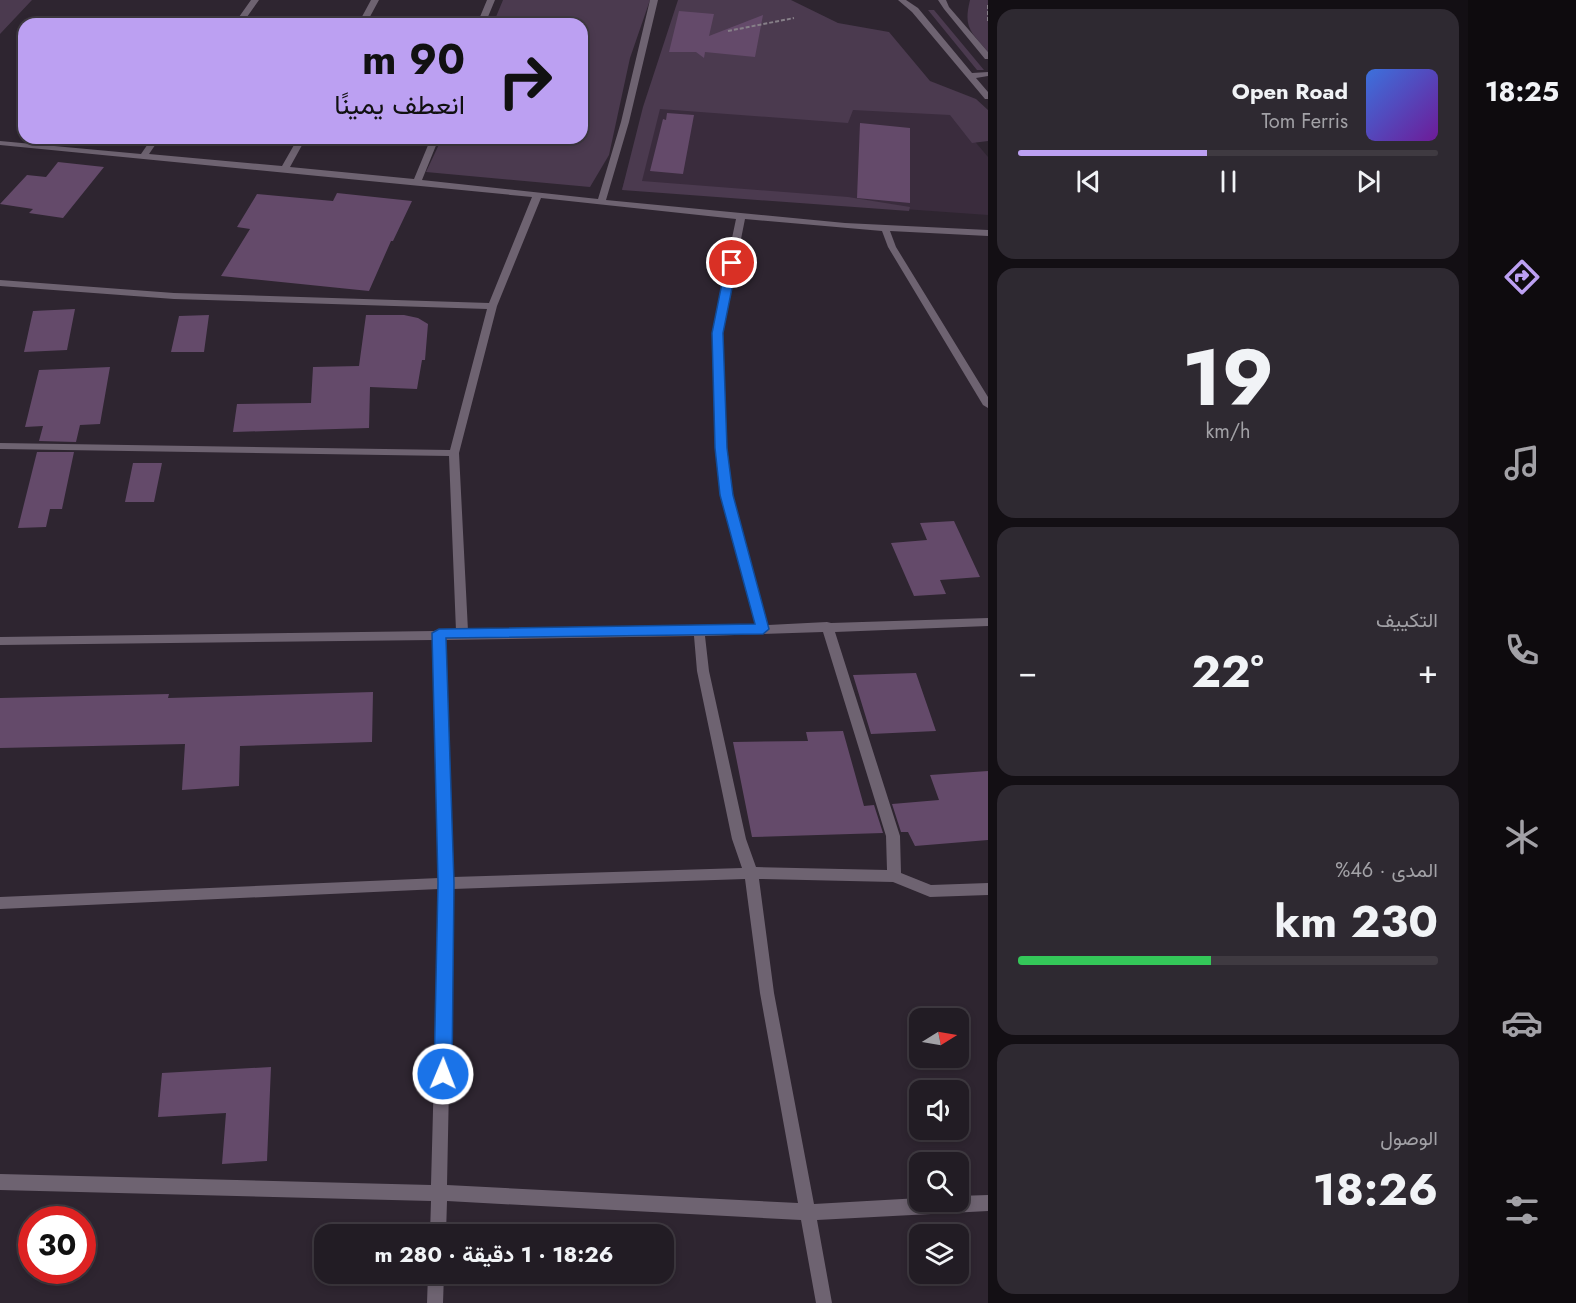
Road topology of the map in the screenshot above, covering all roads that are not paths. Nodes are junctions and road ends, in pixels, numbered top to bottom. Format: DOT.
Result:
graph roads {
  1 [pos="255,0"];
  2 [pos="375,0"];
  3 [pos="491,0"];
  4 [pos="654,0"];
  5 [pos="902,0"];
  6 [pos="942,0"];
  7 [pos="242,18"];
  8 [pos="365,18"];
  9 [pos="484,18"];
  10 [pos="988,57"];
  11 [pos="988,74"];
  12 [pos="970,76"];
  13 [pos="988,97"];
  14 [pos="0,143"];
  15 [pos="152,144"];
  16 [pos="299,144"];
  17 [pos="433,144"];
  18 [pos="143,157"];
  19 [pos="284,170"];
  20 [pos="417,182"];
  21 [pos="537,196"];
  22 [pos="601,203"];
  23 [pos="741,217"];
  24 [pos="886,231"];
  25 [pos="988,233"];
  26 [pos="0,283"];
  27 [pos="492,306"];
  28 [pos="988,405"];
  29 [pos="0,446"];
  30 [pos="454,453"];
  31 [pos="988,622"];
  32 [pos="827,626"];
  33 [pos="763,629"];
  34 [pos="699,632"];
  35 [pos="439,633"];
  36 [pos="462,635"];
  37 [pos="0,641"];
  38 [pos="751,873"];
  39 [pos="894,876"];
  40 [pos="446,883"];
  41 [pos="988,889"];
  42 [pos="0,903"];
  43 [pos="0,1182"];
  44 [pos="441,1193"];
  45 [pos="988,1203"];
  46 [pos="807,1212"];
  47 [pos="439,1224"];
  48 [pos="436,1284"];
  49 [pos="435,1303"];
  50 [pos="824,1303"];
  1 -- 7 [label="street"];
  2 -- 8 [label="street"];
  3 -- 9 [label="street"];
  4 -- 22 [label="street"];
  5 -- 12 [label="street"];
  6 -- 10 [label="street"];
  11 -- 12 [label="street"];
  12 -- 13 [label="street"];
  14 -- 18 [label="street"];
  15 -- 18 [label="street"];
  16 -- 19 [label="street"];
  17 -- 20 [label="street"];
  18 -- 19 [label="street"];
  19 -- 20 [label="street"];
  20 -- 21 [label="street"];
  21 -- 22 [label="street"];
  21 -- 27 [label="street"];
  22 -- 23 [label="street"];
  23 -- 24 [label="street"];
  23 -- 33 [label="street"];
  24 -- 25 [label="street"];
  24 -- 28 [label="street"];
  26 -- 27 [label="street"];
  27 -- 30 [label="street"];
  29 -- 30 [label="street"];
  30 -- 36 [label="street"];
  31 -- 32 [label="street"];
  32 -- 33 [label="street"];
  32 -- 39 [label="street"];
  33 -- 34 [label="street"];
  34 -- 36 [label="street"];
  34 -- 38 [label="street"];
  35 -- 36 [label="street"];
  35 -- 37 [label="street"];
  35 -- 40 [label="street"];
  38 -- 39 [label="street"];
  38 -- 40 [label="street"];
  38 -- 46 [label="street"];
  39 -- 41 [label="street"];
  40 -- 42 [label="street"];
  40 -- 44 [label="street"];
  43 -- 44 [label="street"];
  44 -- 46 [label="street"];
  44 -- 47 [label="street"];
  45 -- 46 [label="street"];
  46 -- 50 [label="street"];
  48 -- 49 [label="street"];
}
